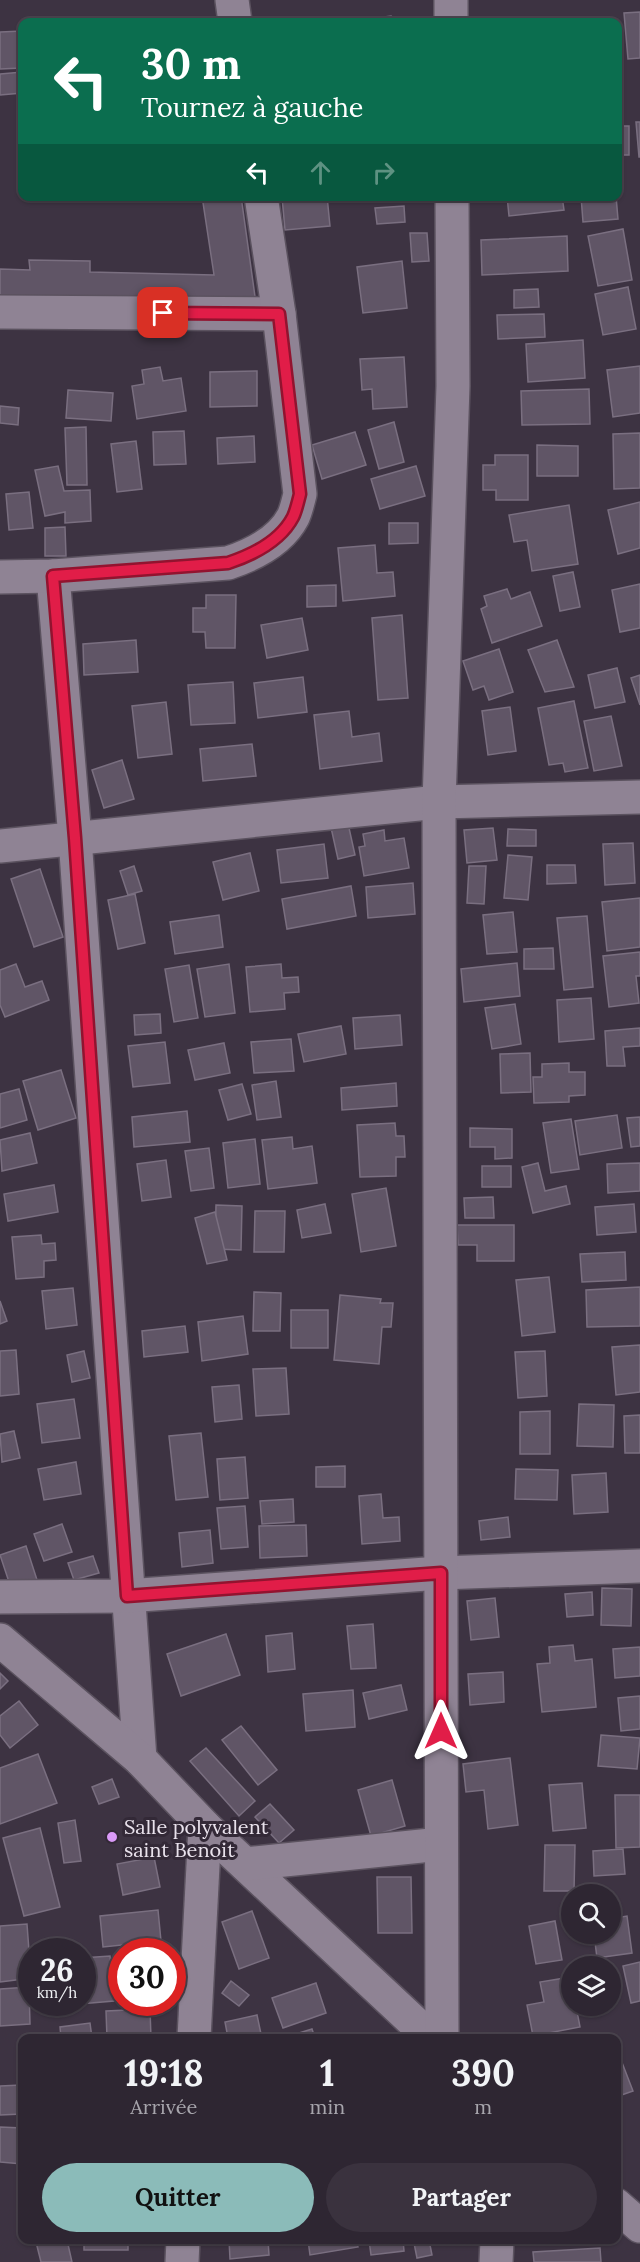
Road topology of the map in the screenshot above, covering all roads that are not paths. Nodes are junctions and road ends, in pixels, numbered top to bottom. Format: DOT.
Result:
graph roads {
  1 [pos="232,0"];
  2 [pos="451,0"];
  3 [pos="234,18"];
  4 [pos="451,18"];
  5 [pos="262,201"];
  6 [pos="452,201"];
  7 [pos="0,312"];
  8 [pos="279,314"];
  9 [pos="53,576"];
  10 [pos="0,577"];
  11 [pos="640,797"];
  12 [pos="439,802"];
  13 [pos="75,838"];
  14 [pos="0,846"];
  15 [pos="640,1566"];
  16 [pos="441,1573"];
  17 [pos="127,1596"];
  18 [pos="0,1598"];
  19 [pos="0,1640"];
  20 [pos="140,1759"];
  21 [pos="205,1827"];
  22 [pos="441,1844"];
  23 [pos="245,1864"];
  24 [pos="194,2034"];
  25 [pos="427,2034"];
  26 [pos="442,2034"];
  27 [pos="621,2209"];
  28 [pos="640,2226"];
  29 [pos="183,2244"];
  30 [pos="497,2244"];
  31 [pos="182,2262"];
  32 [pos="496,2262"];
  1 -- 3 [label="street"];
  2 -- 4 [label="street"];
  5 -- 8 [label="street"];
  6 -- 12 [label="street"];
  7 -- 8 [label="street"];
  8 -- 9 [label="street"];
  9 -- 10 [label="street"];
  9 -- 13 [label="street"];
  11 -- 12 [label="street"];
  12 -- 13 [label="street"];
  12 -- 16 [label="street"];
  13 -- 14 [label="street"];
  13 -- 17 [label="street"];
  15 -- 16 [label="street"];
  16 -- 17 [label="street"];
  16 -- 22 [label="street"];
  17 -- 18 [label="street"];
  17 -- 20 [label="street"];
  19 -- 20 [label="street"];
  20 -- 21 [label="street"];
  21 -- 23 [label="street"];
  21 -- 24 [label="street"];
  22 -- 23 [label="street"];
  22 -- 26 [label="street"];
  23 -- 25 [label="street"];
  27 -- 28 [label="street"];
  29 -- 31 [label="street"];
  30 -- 32 [label="street"];
}
